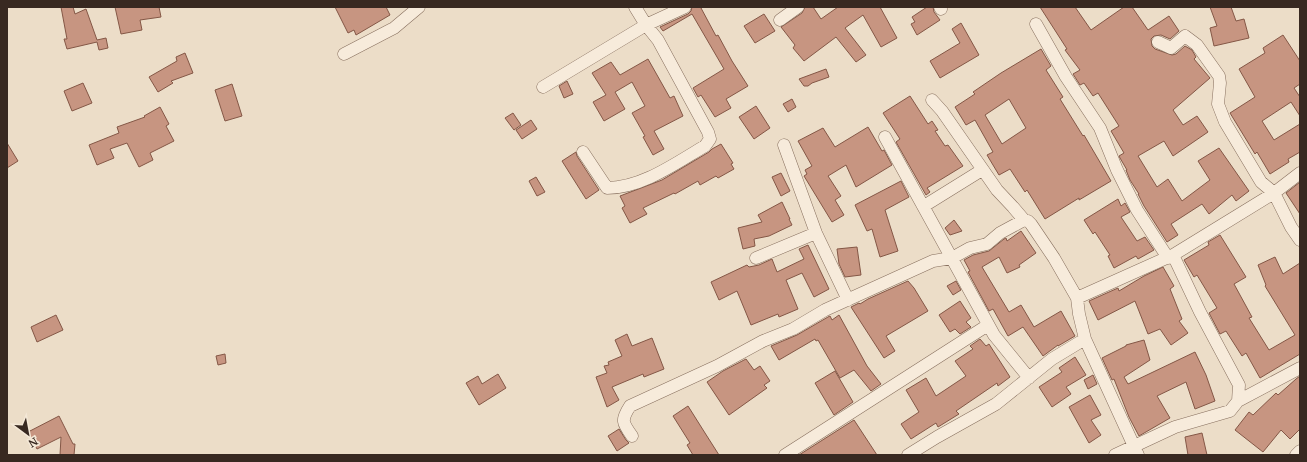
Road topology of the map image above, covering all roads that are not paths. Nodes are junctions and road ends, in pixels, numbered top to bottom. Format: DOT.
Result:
graph roads {
  1 [pos="419,7"];
  2 [pos="635,7"];
  3 [pos="685,7"];
  4 [pos="798,7"];
  5 [pos="780,20"];
  6 [pos="1036,24"];
  7 [pos="646,26"];
  8 [pos="1158,42"];
  9 [pos="344,54"];
  10 [pos="543,86"];
  11 [pos="932,100"];
  12 [pos="885,137"];
  13 [pos="784,145"];
  14 [pos="583,152"];
  15 [pos="982,170"];
  16 [pos="1300,173"];
  17 [pos="1274,193"];
  18 [pos="924,206"];
  19 [pos="1024,220"];
  20 [pos="816,234"];
  21 [pos="1300,240"];
  22 [pos="1171,256"];
  23 [pos="756,258"];
  24 [pos="952,258"];
  25 [pos="1077,298"];
  26 [pos="848,300"];
  27 [pos="988,325"];
  28 [pos="1085,339"];
  29 [pos="1300,368"];
  30 [pos="1029,378"];
  31 [pos="1238,401"];
  32 [pos="632,436"];
  33 [pos="1136,450"];
  34 [pos="1300,451"];
  35 [pos="785,455"];
  36 [pos="908,455"];
  37 [pos="1115,455"];
  38 [pos="1296,455"];
  1 -- 9 [label="street"];
  2 -- 7 [label="street"];
  3 -- 7 [label="street"];
  4 -- 5 [label="street"];
  6 -- 22 [label="street"];
  7 -- 10 [label="street"];
  7 -- 14 [label="street"];
  8 -- 17 [label="street"];
  11 -- 15 [label="street"];
  12 -- 18 [label="street"];
  13 -- 20 [label="street"];
  15 -- 18 [label="street"];
  15 -- 19 [label="street"];
  16 -- 17 [label="street"];
  17 -- 21 [label="street"];
  17 -- 22 [label="street"];
  18 -- 24 [label="street"];
  19 -- 24 [label="street"];
  19 -- 25 [label="street"];
  20 -- 23 [label="street"];
  20 -- 26 [label="street"];
  22 -- 25 [label="street"];
  22 -- 31 [label="street"];
  24 -- 26 [label="street"];
  24 -- 27 [label="street"];
  25 -- 28 [label="street"];
  26 -- 32 [label="street"];
  27 -- 30 [label="street"];
  27 -- 35 [label="street"];
  28 -- 30 [label="street"];
  28 -- 33 [label="street"];
  29 -- 31 [label="street"];
  30 -- 36 [label="street"];
  31 -- 33 [label="street"];
  33 -- 37 [label="street"];
  34 -- 38 [label="street"];
}
